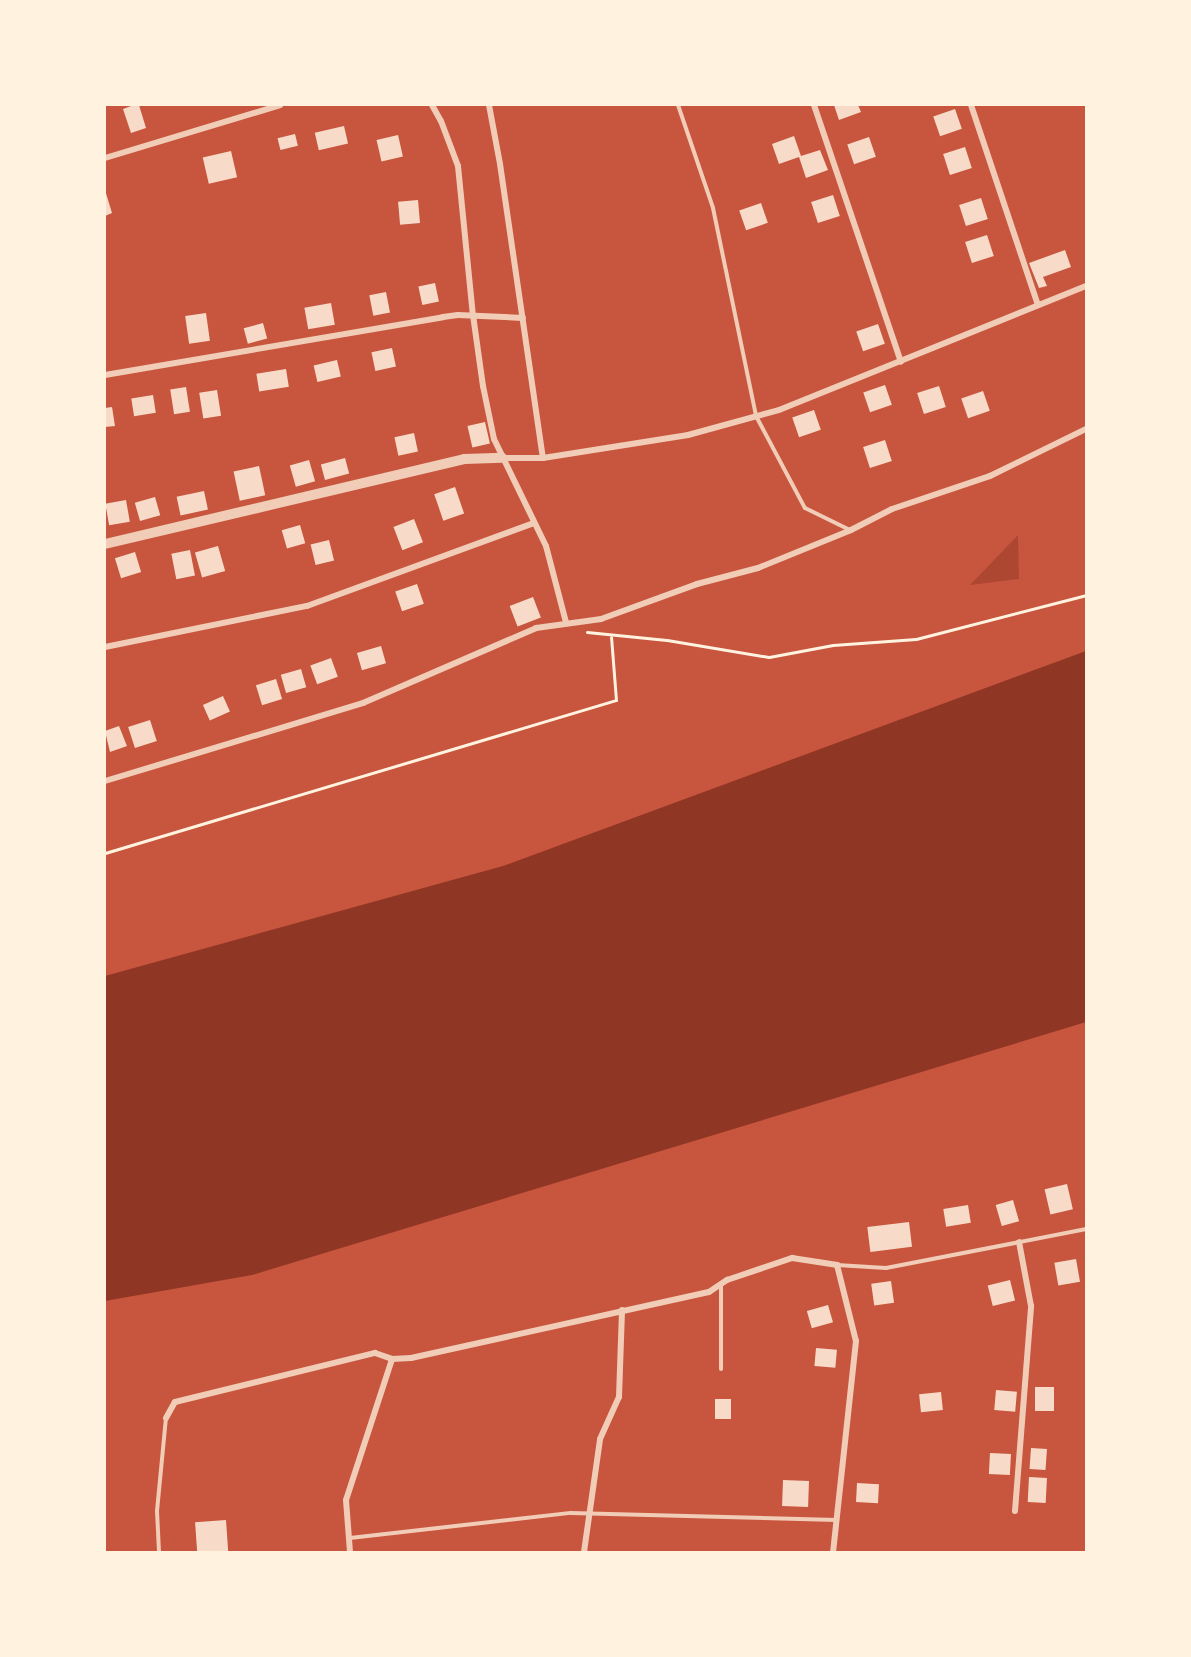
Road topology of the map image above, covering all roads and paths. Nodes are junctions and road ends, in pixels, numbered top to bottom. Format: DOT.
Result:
graph roads {
  1 [pos="280,105"];
  2 [pos="432,105"];
  3 [pos="489,105"];
  4 [pos="678,105"];
  5 [pos="814,105"];
  6 [pos="971,105"];
  7 [pos="105,158"];
  8 [pos="1086,286"];
  9 [pos="1038,305"];
  10 [pos="473,315"];
  11 [pos="523,318"];
  12 [pos="901,362"];
  13 [pos="105,375"];
  14 [pos="756,416"];
  15 [pos="1086,429"];
  16 [pos="502,458"];
  17 [pos="543,459"];
  18 [pos="534,523"];
  19 [pos="851,530"];
  20 [pos="105,544"];
  21 [pos="1086,595"];
  22 [pos="566,622"];
  23 [pos="611,637"];
  24 [pos="105,647"];
  25 [pos="105,781"];
  26 [pos="105,852"];
  27 [pos="1086,1229"];
  28 [pos="1019,1242"];
  29 [pos="837,1265"];
  30 [pos="721,1283"];
  31 [pos="622,1311"];
  32 [pos="392,1359"];
  33 [pos="720,1369"];
  34 [pos="166,1418"];
  35 [pos="1015,1511"];
  36 [pos="590,1514"];
  37 [pos="837,1520"];
  38 [pos="349,1538"];
  39 [pos="159,1552"];
  40 [pos="350,1552"];
  41 [pos="584,1552"];
  42 [pos="833,1552"];
  1 -- 7 [label="street"];
  2 -- 10 [label="street"];
  3 -- 11 [label="street"];
  4 -- 14 [label="lane"];
  5 -- 12 [label="street"];
  6 -- 9 [label="street"];
  8 -- 9 [label="street"];
  9 -- 12 [label="street"];
  10 -- 11 [label="street"];
  10 -- 13 [label="street"];
  10 -- 16 [label="street"];
  11 -- 17 [label="street"];
  12 -- 14 [label="street"];
  14 -- 17 [label="street"];
  14 -- 19 [label="lane"];
  15 -- 19 [label="street"];
  16 -- 17 [label="street"];
  16 -- 18 [label="street"];
  16 -- 20 [label="street"];
  18 -- 22 [label="street"];
  18 -- 24 [label="street"];
  19 -- 22 [label="street"];
  21 -- 23 [label="path"];
  22 -- 23 [label="path"];
  22 -- 25 [label="street"];
  23 -- 26 [label="path"];
  27 -- 28 [label="lane"];
  28 -- 29 [label="lane"];
  28 -- 35 [label="street"];
  29 -- 30 [label="street"];
  29 -- 37 [label="street"];
  30 -- 31 [label="street"];
  30 -- 33 [label="lane"];
  31 -- 32 [label="street"];
  31 -- 36 [label="street"];
  32 -- 34 [label="street"];
  32 -- 38 [label="street"];
  34 -- 39 [label="lane"];
  36 -- 37 [label="lane"];
  36 -- 38 [label="lane"];
  36 -- 41 [label="street"];
  37 -- 42 [label="street"];
  38 -- 40 [label="street"];
}
